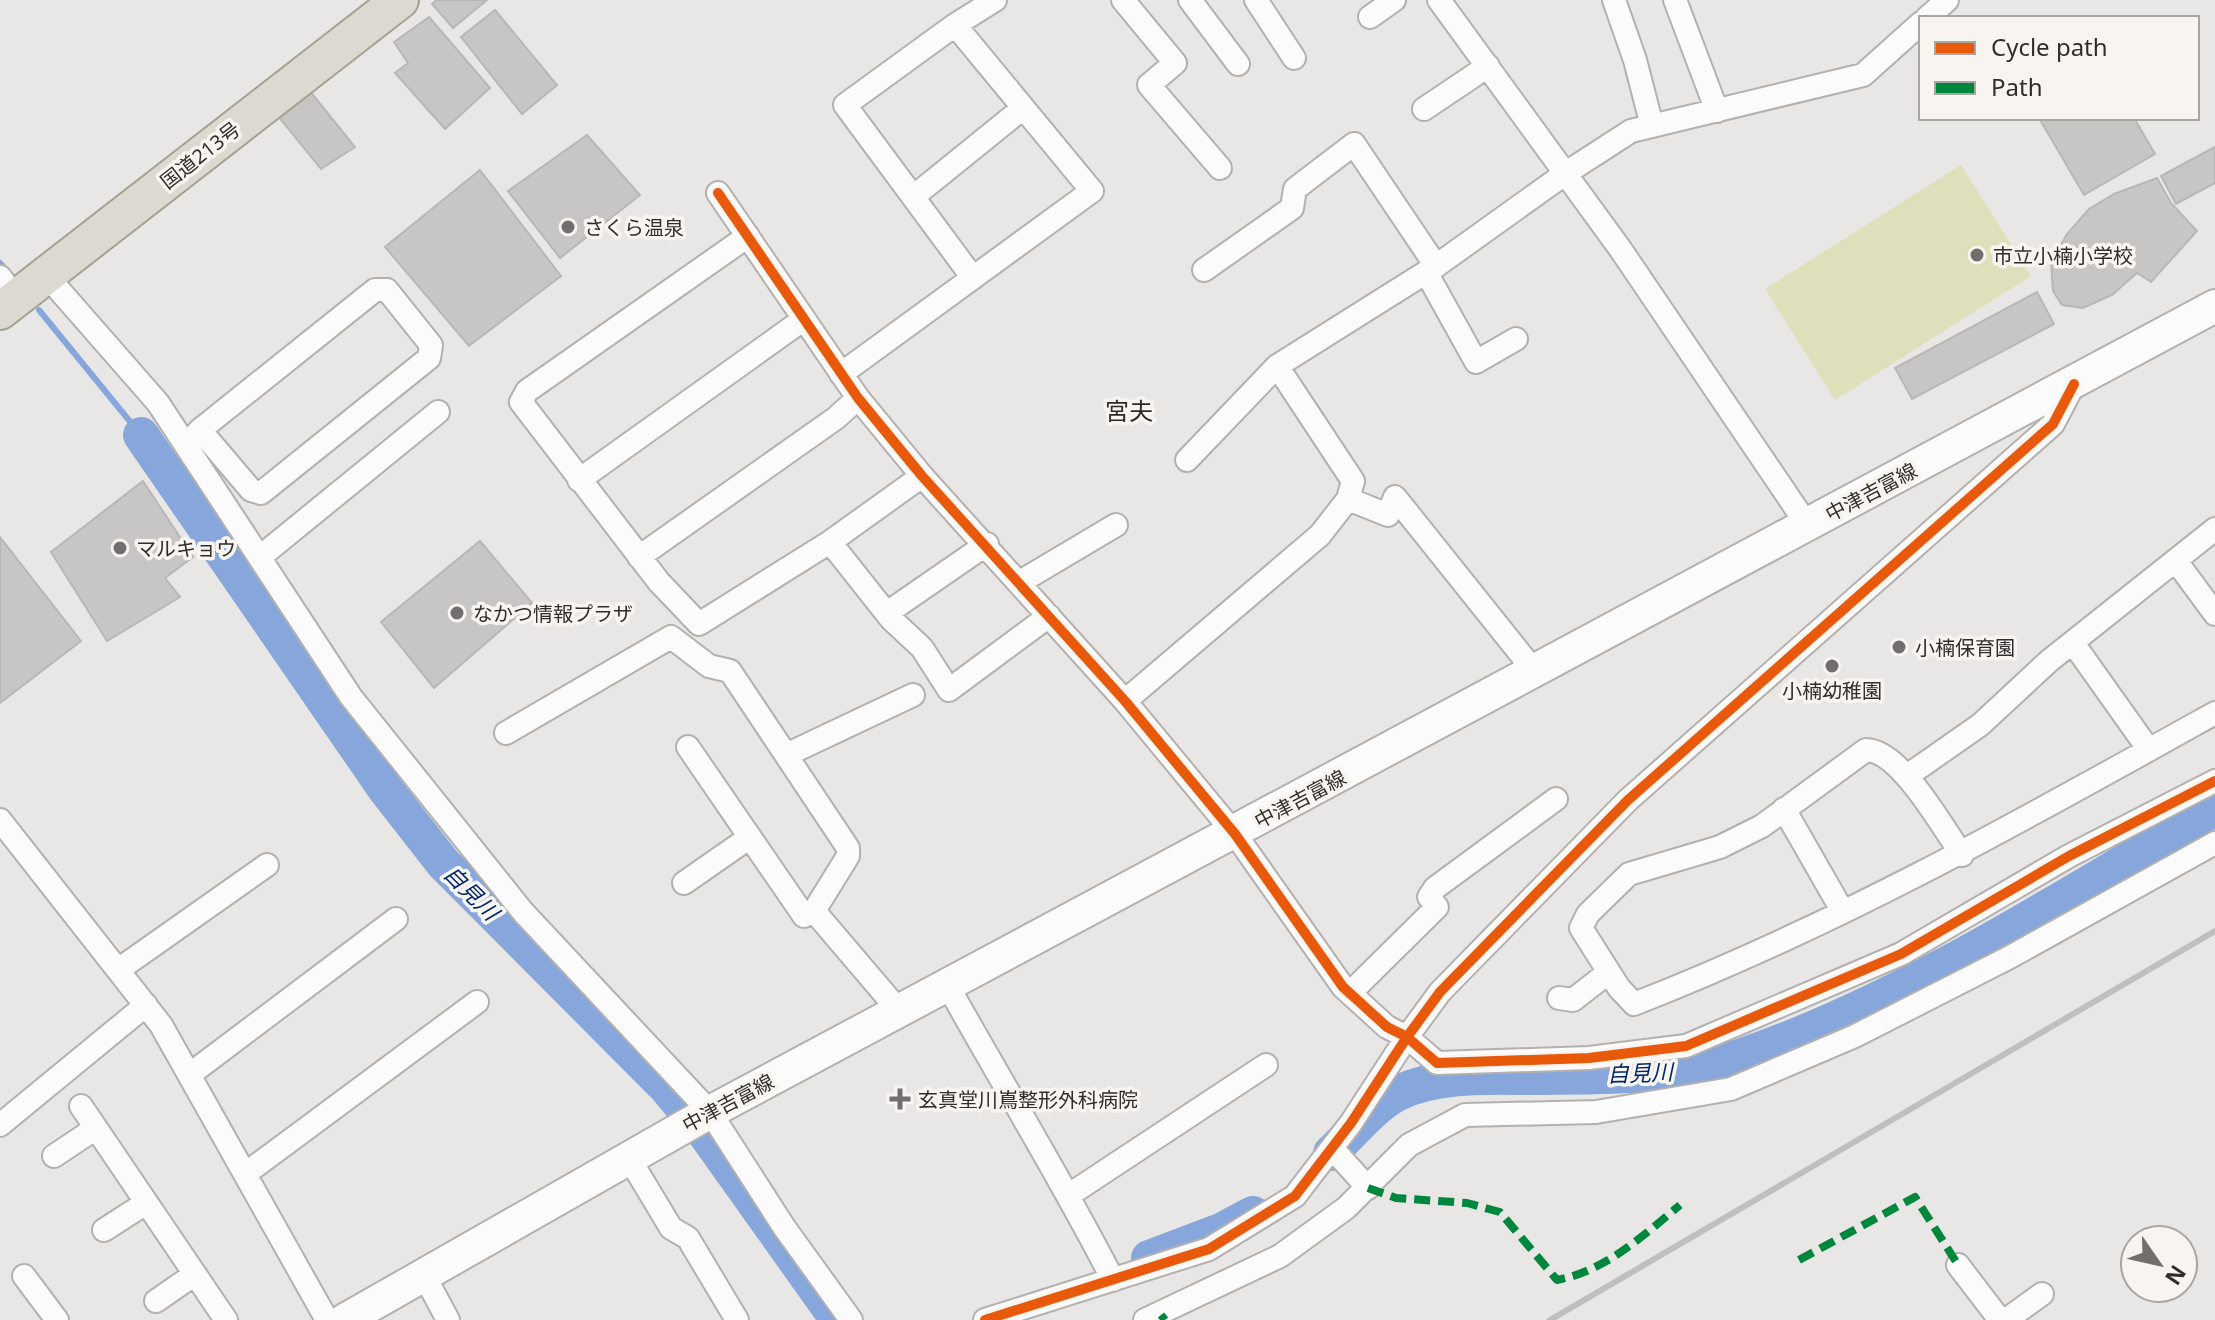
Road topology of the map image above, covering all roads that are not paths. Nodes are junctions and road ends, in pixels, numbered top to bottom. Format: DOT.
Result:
graph roads {
  1 [pos="400,0"];
  2 [pos="995,0"];
  3 [pos="1123,0"];
  4 [pos="1190,0"];
  5 [pos="1256,0"];
  6 [pos="1394,0"];
  7 [pos="1439,0"];
  8 [pos="1614,0"];
  9 [pos="1675,0"];
  10 [pos="1947,0"];
  11 [pos="1929,16"];
  12 [pos="1370,17"];
  13 [pos="955,25"];
  14 [pos="1919,25"];
  15 [pos="1294,58"];
  16 [pos="1238,64"];
  17 [pos="1488,66"];
  18 [pos="1023,108"];
  19 [pos="1424,109"];
  20 [pos="1717,111"];
  21 [pos="1652,126"];
  22 [pos="1220,168"];
  23 [pos="1566,173"];
  24 [pos="718,193"];
  25 [pos="913,197"];
  26 [pos="748,236"];
  27 [pos="1431,269"];
  28 [pos="1204,270"];
  29 [pos="46,275"];
  30 [pos="973,278"];
  31 [pos="5,295"];
  32 [pos="2215,306"];
  33 [pos="804,319"];
  34 [pos="1516,339"];
  35 [pos="1277,366"];
  36 [pos="841,374"];
  37 [pos="2074,384"];
  38 [pos="858,398"];
  39 [pos="438,412"];
  40 [pos="194,437"];
  41 [pos="1187,460"];
  42 [pos="922,476"];
  43 [pos="579,480"];
  44 [pos="1348,499"];
  45 [pos="1116,525"];
  46 [pos="1808,526"];
  47 [pos="2215,529"];
  48 [pos="830,542"];
  49 [pos="987,544"];
  50 [pos="260,557"];
  51 [pos="639,557"];
  52 [pos="2176,561"];
  53 [pos="1020,582"];
  54 [pos="887,613"];
  55 [pos="2215,614"];
  56 [pos="1049,616"];
  57 [pos="2073,643"];
  58 [pos="1535,672"];
  59 [pos="913,695"];
  60 [pos="1125,701"];
  61 [pos="2215,713"];
  62 [pos="506,733"];
  63 [pos="688,747"];
  64 [pos="2149,750"];
  65 [pos="786,755"];
  66 [pos="1907,776"];
  67 [pos="2215,781"];
  68 [pos="1556,799"];
  69 [pos="1784,809"];
  70 [pos="0,820"];
  71 [pos="1235,834"];
  72 [pos="750,837"];
  73 [pos="2215,843"];
  74 [pos="1962,855"];
  75 [pos="267,865"];
  76 [pos="684,883"];
  77 [pos="814,911"];
  78 [pos="1843,912"];
  79 [pos="396,919"];
  80 [pos="118,970"];
  81 [pos="1609,972"];
  82 [pos="948,986"];
  83 [pos="1350,993"];
  84 [pos="1559,998"];
  85 [pos="477,1002"];
  86 [pos="146,1005"];
  87 [pos="900,1012"];
  88 [pos="1407,1037"];
  89 [pos="1266,1065"];
  90 [pos="189,1075"];
  91 [pos="81,1106"];
  92 [pos="710,1112"];
  93 [pos="0,1125"];
  94 [pos="96,1128"];
  95 [pos="1332,1148"];
  96 [pos="54,1156"];
  97 [pos="629,1158"];
  98 [pos="245,1174"];
  99 [pos="1368,1188"];
  100 [pos="1069,1195"];
  101 [pos="146,1203"];
  102 [pos="104,1230"];
  103 [pos="1958,1265"];
  104 [pos="195,1274"];
  105 [pos="424,1275"];
  106 [pos="24,1276"];
  107 [pos="1113,1280"];
  108 [pos="2042,1294"];
  109 [pos="156,1301"];
  110 [pos="57,1320"];
  111 [pos="226,1320"];
  112 [pos="327,1320"];
  113 [pos="345,1320"];
  114 [pos="448,1320"];
  115 [pos="737,1320"];
  116 [pos="851,1320"];
  117 [pos="985,1320"];
  118 [pos="1145,1320"];
  119 [pos="2003,1320"];
  1 -- 29 [label="highway, 国道213号"];
  2 -- 13 [label="street"];
  3 -- 22 [label="street"];
  4 -- 16 [label="street"];
  5 -- 15 [label="street"];
  6 -- 12 [label="street"];
  7 -- 17 [label="street"];
  8 -- 21 [label="street"];
  9 -- 20 [label="street"];
  10 -- 11 [label="street"];
  13 -- 18 [label="street"];
  13 -- 25 [label="street"];
  14 -- 20 [label="street"];
  17 -- 19 [label="street"];
  17 -- 23 [label="street"];
  18 -- 25 [label="street"];
  18 -- 30 [label="street"];
  20 -- 21 [label="street"];
  21 -- 23 [label="street"];
  23 -- 27 [label="street"];
  23 -- 46 [label="street"];
  24 -- 26 [label="street"];
  25 -- 30 [label="street"];
  26 -- 33 [label="street"];
  26 -- 43 [label="street"];
  27 -- 28 [label="street"];
  27 -- 34 [label="street"];
  27 -- 35 [label="street"];
  29 -- 31 [label="highway, 国道213号"];
  29 -- 40 [label="street"];
  30 -- 36 [label="street"];
  32 -- 37 [label="main road, 中津吉富線"];
  33 -- 36 [label="street"];
  33 -- 43 [label="street"];
  35 -- 41 [label="street"];
  35 -- 44 [label="street"];
  36 -- 38 [label="street"];
  37 -- 46 [label="main road, 中津吉富線"];
  37 -- 88 [label="street"];
  38 -- 42 [label="street"];
  38 -- 51 [label="street"];
  39 -- 50 [label="street"];
  40 -- 40 [label="street"];
  40 -- 50 [label="street"];
  42 -- 48 [label="street"];
  42 -- 49 [label="street"];
  43 -- 51 [label="street"];
  44 -- 58 [label="street"];
  44 -- 60 [label="street"];
  45 -- 53 [label="street"];
  46 -- 58 [label="main road, 中津吉富線"];
  47 -- 52 [label="street"];
  48 -- 51 [label="street"];
  48 -- 54 [label="street"];
  49 -- 53 [label="street"];
  49 -- 54 [label="street"];
  50 -- 92 [label="street"];
  52 -- 55 [label="street"];
  52 -- 57 [label="street"];
  53 -- 56 [label="street"];
  54 -- 56 [label="street"];
  56 -- 60 [label="street"];
  57 -- 64 [label="street"];
  57 -- 66 [label="street"];
  58 -- 71 [label="main road, 中津吉富線"];
  59 -- 65 [label="street"];
  60 -- 71 [label="street"];
  61 -- 64 [label="street"];
  62 -- 65 [label="street"];
  63 -- 72 [label="street"];
  64 -- 74 [label="street"];
  65 -- 77 [label="street"];
  66 -- 69 [label="street"];
  66 -- 74 [label="street"];
  67 -- 88 [label="street"];
  68 -- 83 [label="street"];
  69 -- 78 [label="street"];
  69 -- 81 [label="street"];
  70 -- 80 [label="street"];
  71 -- 82 [label="main road, 中津吉富線"];
  71 -- 83 [label="street"];
  72 -- 76 [label="street"];
  72 -- 77 [label="street"];
  73 -- 99 [label="street"];
  74 -- 78 [label="street"];
  75 -- 80 [label="street"];
  77 -- 87 [label="street"];
  78 -- 81 [label="street"];
  79 -- 90 [label="street"];
  80 -- 86 [label="street"];
  81 -- 84 [label="street"];
  82 -- 87 [label="main road, 中津吉富線"];
  82 -- 100 [label="street"];
  83 -- 88 [label="street"];
  85 -- 98 [label="street"];
  86 -- 90 [label="street"];
  86 -- 93 [label="street"];
  87 -- 92 [label="main road, 中津吉富線"];
  88 -- 95 [label="street"];
  89 -- 100 [label="street"];
  90 -- 98 [label="street"];
  91 -- 94 [label="street"];
  92 -- 97 [label="main road, 中津吉富線"];
  92 -- 116 [label="street"];
  94 -- 96 [label="street"];
  94 -- 101 [label="street"];
  95 -- 99 [label="street"];
  95 -- 107 [label="street"];
  97 -- 105 [label="main road, 中津吉富線"];
  97 -- 115 [label="street"];
  98 -- 112 [label="street"];
  99 -- 118 [label="street"];
  100 -- 107 [label="street"];
  101 -- 102 [label="street"];
  101 -- 104 [label="street"];
  103 -- 119 [label="street"];
  104 -- 109 [label="street"];
  104 -- 111 [label="street"];
  105 -- 113 [label="main road, 中津吉富線"];
  105 -- 114 [label="street"];
  106 -- 110 [label="street"];
  107 -- 117 [label="street"];
  108 -- 119 [label="street"];
}
